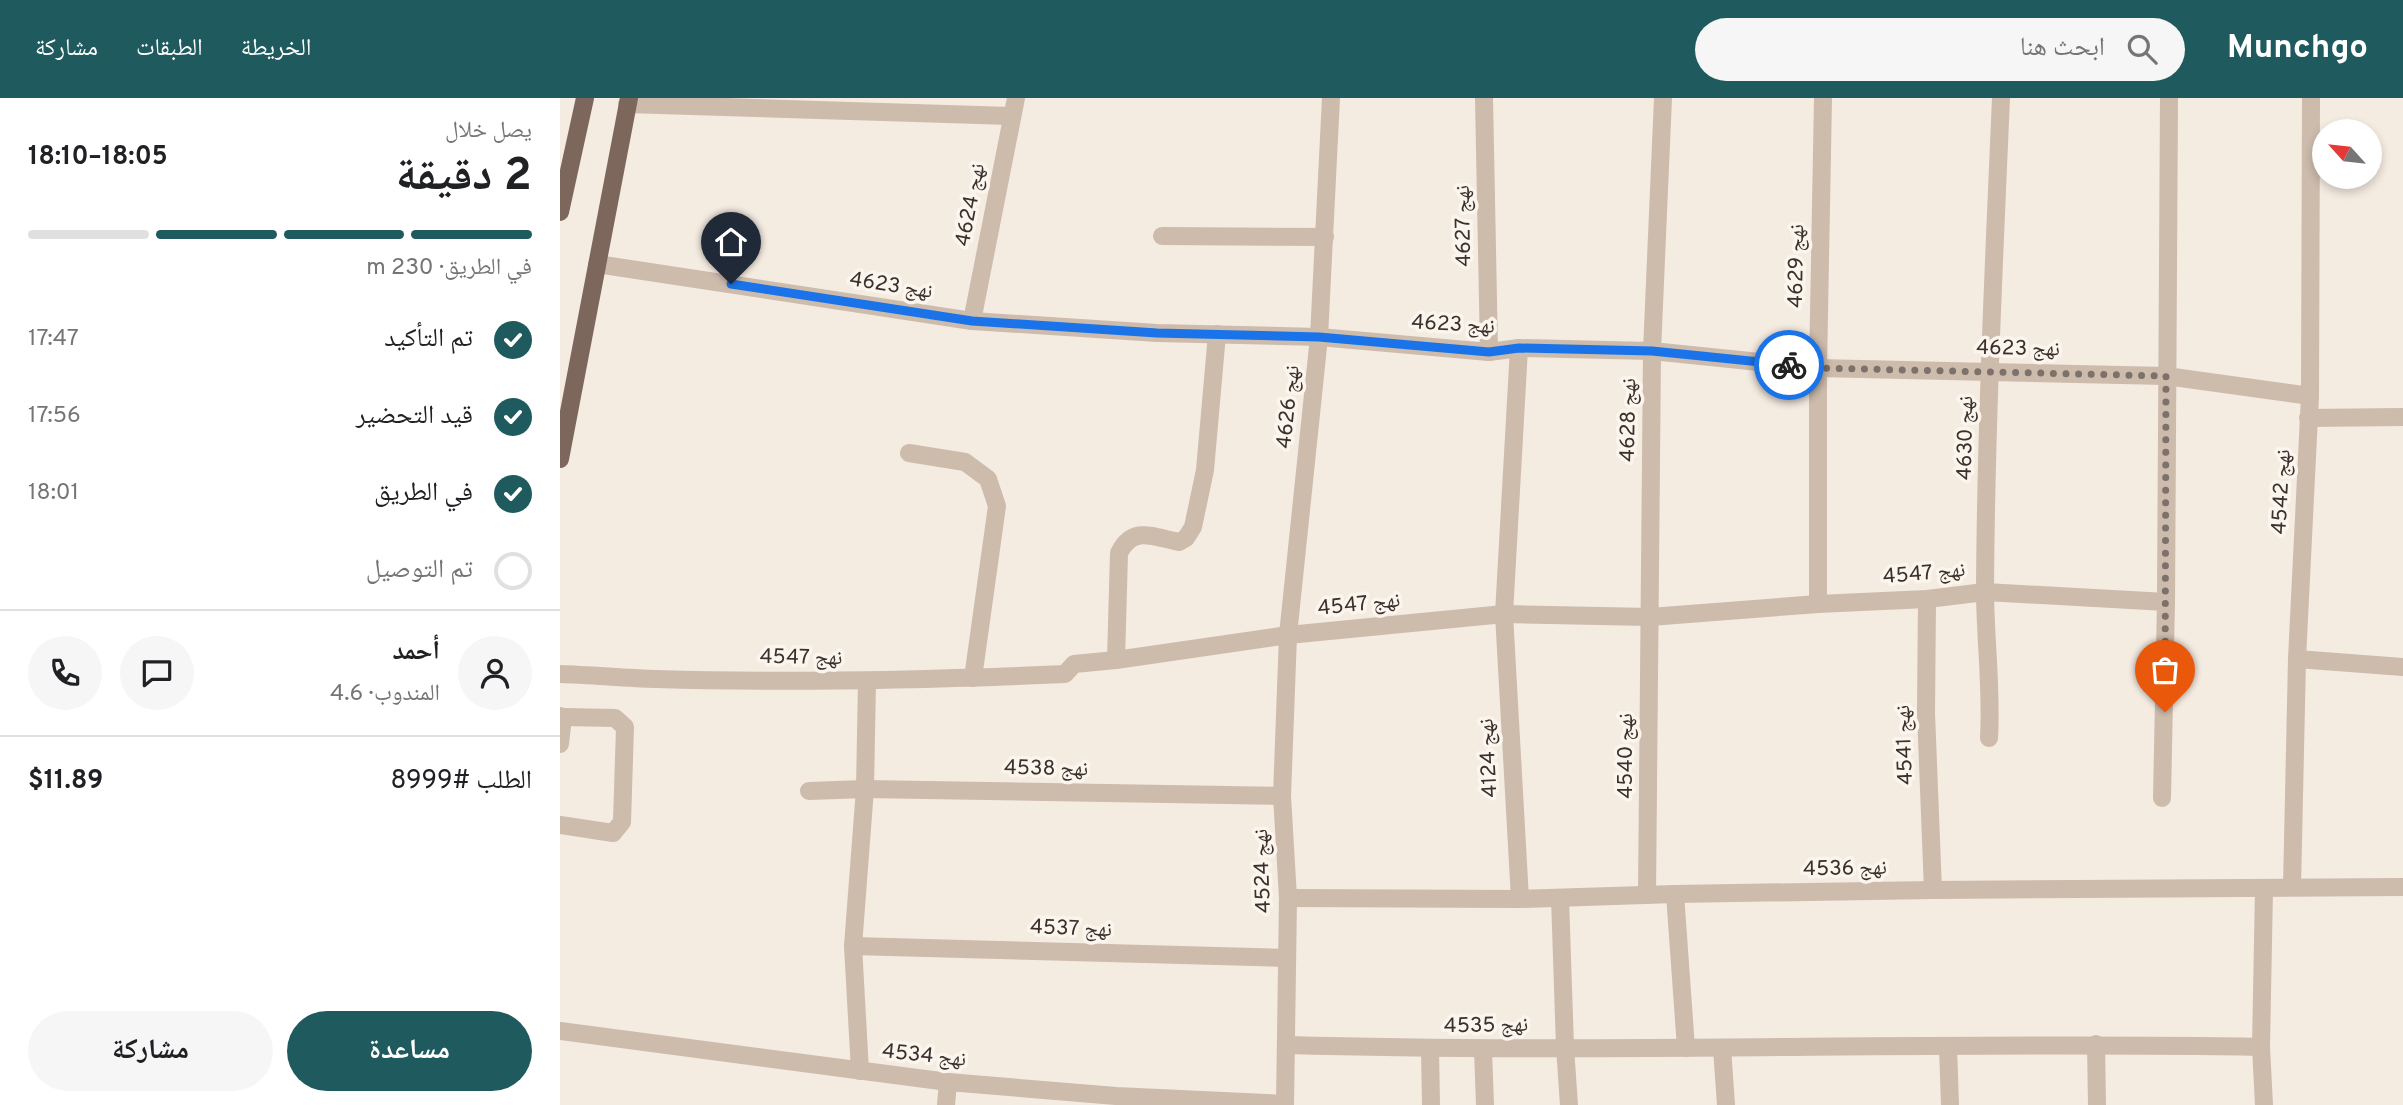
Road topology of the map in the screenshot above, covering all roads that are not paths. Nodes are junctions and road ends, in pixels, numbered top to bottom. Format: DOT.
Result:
graph roads {
  1 [pos="585,98"];
  2 [pos="1331,98"];
  3 [pos="1485,98"];
  4 [pos="1663,98"];
  5 [pos="1823,98"];
  6 [pos="2001,98"];
  7 [pos="2169,98"];
  8 [pos="2311,98"];
  9 [pos="628,101"];
  10 [pos="1014,107"];
  11 [pos="560,212"];
  12 [pos="1163,236"];
  13 [pos="1325,237"];
  14 [pos="597,264"];
  15 [pos="972,321"];
  16 [pos="1217,334"];
  17 [pos="1319,337"];
  18 [pos="1519,348"];
  19 [pos="1652,351"];
  20 [pos="1489,352"];
  21 [pos="1818,368"];
  22 [pos="1990,371"];
  23 [pos="2166,376"];
  24 [pos="2310,396"];
  25 [pos="2403,417"];
  26 [pos="2308,418"];
  27 [pos="909,453"];
  28 [pos="560,459"];
  29 [pos="1985,592"];
  30 [pos="1927,599"];
  31 [pos="2166,602"];
  32 [pos="1818,604"];
  33 [pos="1504,614"];
  34 [pos="1650,617"];
  35 [pos="1288,635"];
  36 [pos="2297,659"];
  37 [pos="1115,660"];
  38 [pos="2403,667"];
  39 [pos="560,674"];
  40 [pos="973,678"];
  41 [pos="867,681"];
  42 [pos="561,716"];
  43 [pos="1989,738"];
  44 [pos="560,744"];
  45 [pos="865,789"];
  46 [pos="809,791"];
  47 [pos="1282,796"];
  48 [pos="2162,798"];
  49 [pos="560,825"];
  50 [pos="2292,887"];
  51 [pos="2403,887"];
  52 [pos="2264,889"];
  53 [pos="1933,890"];
  54 [pos="1675,894"];
  55 [pos="1647,895"];
  56 [pos="1288,898"];
  57 [pos="1560,898"];
  58 [pos="1520,899"];
  59 [pos="853,946"];
  60 [pos="1287,958"];
  61 [pos="560,1031"];
  62 [pos="2096,1044"];
  63 [pos="1287,1045"];
  64 [pos="1948,1047"];
  65 [pos="2262,1047"];
  66 [pos="1564,1048"];
  67 [pos="1686,1048"];
  68 [pos="1722,1048"];
  69 [pos="1430,1049"];
  70 [pos="1483,1050"];
  71 [pos="860,1071"];
  72 [pos="948,1082"];
  73 [pos="1285,1104"];
  74 [pos="946,1105"];
  75 [pos="1431,1105"];
  76 [pos="1485,1105"];
  77 [pos="1569,1105"];
  78 [pos="1726,1105"];
  79 [pos="1950,1105"];
  80 [pos="2097,1105"];
  81 [pos="2264,1105"];
  1 -- 11 [label="main road"];
  2 -- 13 [label="street, نهج 4626"];
  3 -- 20 [label="street, نهج 4627"];
  4 -- 19 [label="street, نهج 4628"];
  5 -- 21 [label="street, نهج 4629"];
  6 -- 22 [label="street, نهج 4630"];
  7 -- 23 [label="street"];
  8 -- 24 [label="street, نهج 4542"];
  9 -- 10 [label="street"];
  9 -- 14 [label="main road"];
  10 -- 15 [label="street, نهج 4624"];
  12 -- 13 [label="street"];
  13 -- 17 [label="street, نهج 4626"];
  14 -- 15 [label="street, نهج 4623"];
  14 -- 28 [label="main road"];
  15 -- 16 [label="street, نهج 4623"];
  16 -- 17 [label="street, نهج 4623"];
  16 -- 37 [label="street"];
  17 -- 20 [label="street, نهج 4623"];
  17 -- 35 [label="street, نهج 4626"];
  18 -- 19 [label="street, نهج 4623"];
  18 -- 20 [label="street, نهج 4623"];
  18 -- 33 [label="street, نهج 4124"];
  19 -- 21 [label="street, نهج 4623"];
  19 -- 34 [label="street, نهج 4628"];
  21 -- 22 [label="street, نهج 4623"];
  21 -- 32 [label="street, نهج 4629"];
  22 -- 23 [label="street, نهج 4623"];
  22 -- 29 [label="street, نهج 4630"];
  23 -- 24 [label="street, نهج 4623"];
  23 -- 31 [label="street"];
  24 -- 26 [label="street, نهج 4542"];
  25 -- 26 [label="street"];
  26 -- 36 [label="street, نهج 4542"];
  27 -- 40 [label="street"];
  29 -- 30 [label="street, نهج 4547"];
  29 -- 31 [label="street, نهج 4547"];
  29 -- 43 [label="street, نهج 4630"];
  30 -- 32 [label="street, نهج 4547"];
  30 -- 53 [label="street, نهج 4541"];
  31 -- 48 [label="street"];
  32 -- 34 [label="street, نهج 4547"];
  33 -- 34 [label="street, نهج 4547"];
  33 -- 35 [label="street, نهج 4547"];
  33 -- 58 [label="street, نهج 4124"];
  34 -- 55 [label="street, نهج 4540"];
  35 -- 37 [label="street, نهج 4547"];
  35 -- 47 [label="street, نهج 4524"];
  36 -- 38 [label="street"];
  36 -- 50 [label="street, نهج 4542"];
  37 -- 40 [label="street, نهج 4547"];
  39 -- 41 [label="street, نهج 4547"];
  40 -- 41 [label="street, نهج 4547"];
  41 -- 45 [label="street"];
  42 -- 44 [label="street"];
  42 -- 49 [label="street"];
  45 -- 46 [label="street, نهج 4538"];
  45 -- 47 [label="street, نهج 4538"];
  45 -- 59 [label="street"];
  47 -- 56 [label="street, نهج 4524"];
  50 -- 51 [label="street, نهج 4536"];
  50 -- 52 [label="street, نهج 4536"];
  52 -- 53 [label="street, نهج 4536"];
  52 -- 65 [label="street"];
  53 -- 54 [label="street, نهج 4536"];
  54 -- 55 [label="street, نهج 4536"];
  54 -- 67 [label="street"];
  55 -- 57 [label="street, نهج 4536"];
  56 -- 58 [label="street, نهج 4536"];
  56 -- 60 [label="street, نهج 4524"];
  57 -- 58 [label="street, نهج 4536"];
  57 -- 66 [label="street"];
  59 -- 60 [label="street, نهج 4537"];
  59 -- 71 [label="street"];
  60 -- 63 [label="street, نهج 4524"];
  61 -- 71 [label="street, نهج 4534"];
  62 -- 64 [label="street, نهج 4535"];
  62 -- 65 [label="street, نهج 4535"];
  62 -- 80 [label="street"];
  63 -- 69 [label="street, نهج 4535"];
  63 -- 73 [label="street, نهج 4524"];
  64 -- 68 [label="street, نهج 4535"];
  64 -- 79 [label="street"];
  65 -- 81 [label="street"];
  66 -- 67 [label="street, نهج 4535"];
  66 -- 70 [label="street, نهج 4535"];
  66 -- 77 [label="street"];
  67 -- 68 [label="street, نهج 4535"];
  68 -- 78 [label="street"];
  69 -- 70 [label="street, نهج 4535"];
  69 -- 75 [label="street"];
  70 -- 76 [label="street"];
  71 -- 72 [label="street, نهج 4534"];
  72 -- 73 [label="street, نهج 4534"];
  72 -- 74 [label="street"];
}
